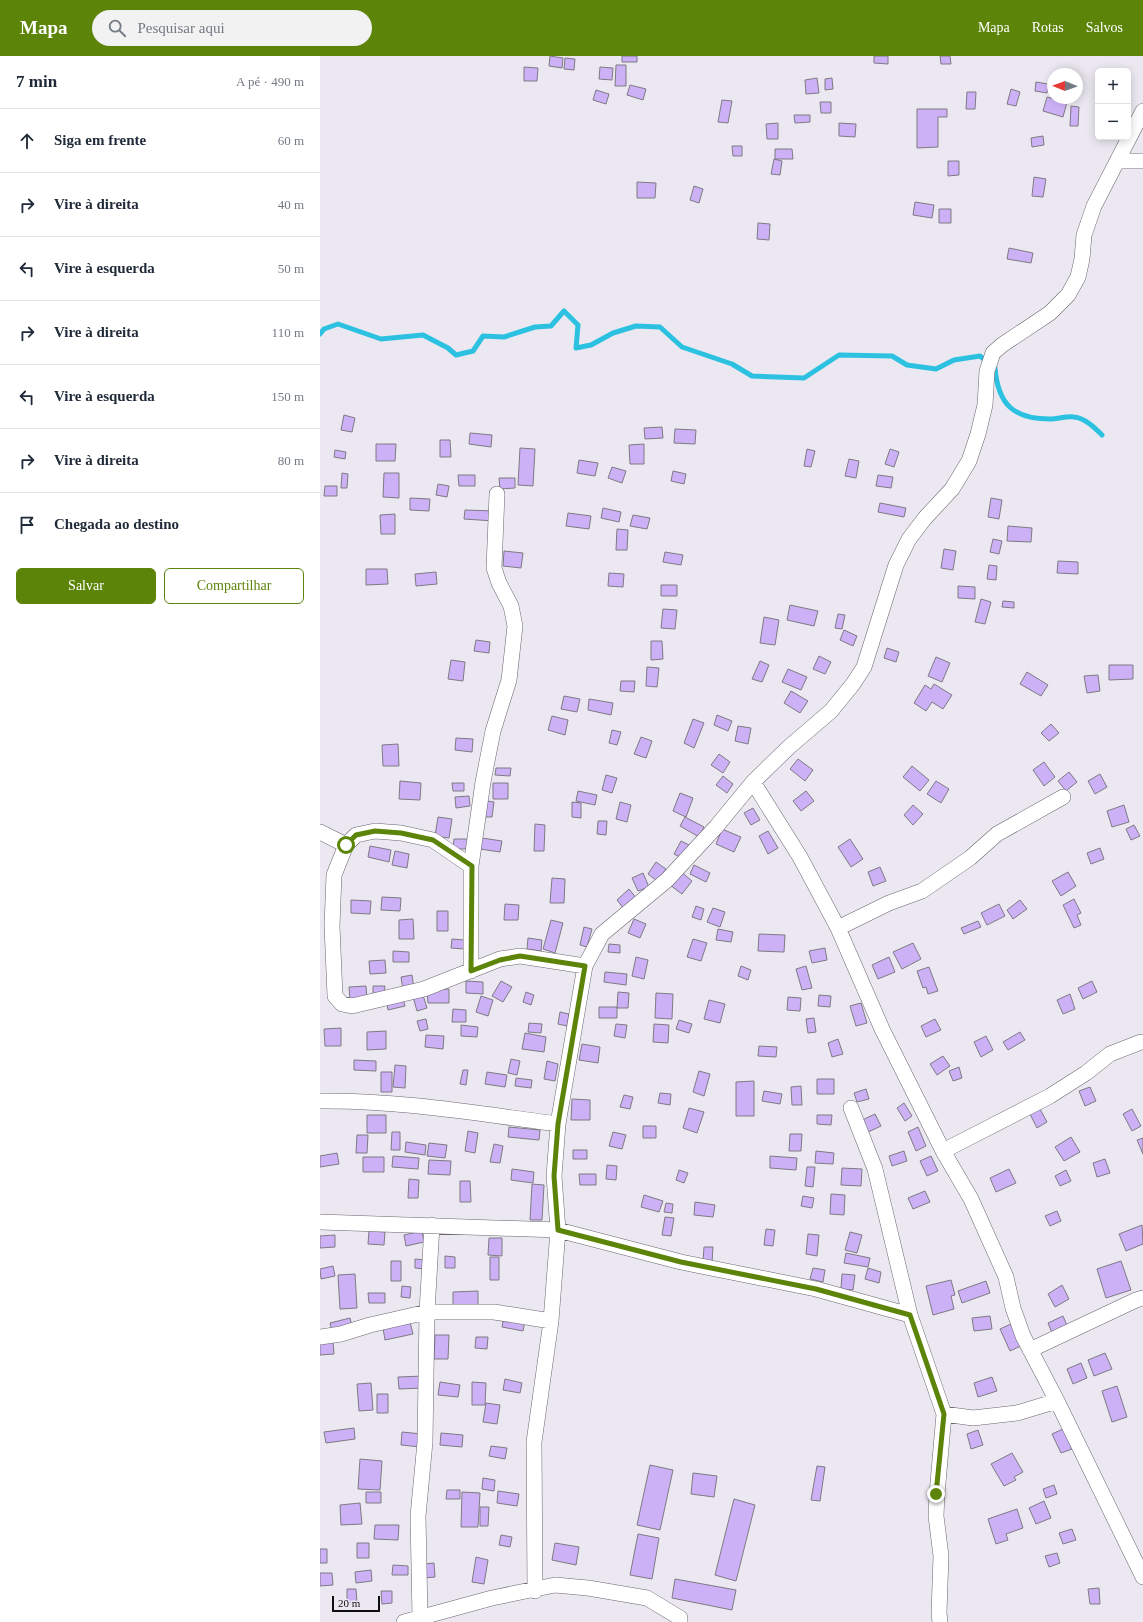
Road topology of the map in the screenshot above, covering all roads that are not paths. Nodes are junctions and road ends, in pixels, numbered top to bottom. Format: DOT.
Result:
graph roads {
  1 [pos="1143,111"];
  2 [pos="1117,161"];
  3 [pos="1143,161"];
  4 [pos="497,494"];
  5 [pos="753,782"];
  6 [pos="1063,797"];
  7 [pos="320,832"];
  8 [pos="346,845"];
  9 [pos="472,866"];
  10 [pos="838,928"];
  11 [pos="585,966"];
  12 [pos="471,971"];
  13 [pos="1141,1042"];
  14 [pos="320,1101"];
  15 [pos="851,1108"];
  16 [pos="558,1124"];
  17 [pos="943,1151"];
  18 [pos="320,1222"];
  19 [pos="432,1225"];
  20 [pos="558,1230"];
  21 [pos="1143,1298"];
  22 [pos="427,1312"];
  23 [pos="910,1315"];
  24 [pos="551,1321"];
  25 [pos="320,1337"];
  26 [pos="1030,1350"];
  27 [pos="1057,1401"];
  28 [pos="944,1414"];
  29 [pos="1143,1577"];
  30 [pos="535,1591"];
  31 [pos="420,1617"];
  32 [pos="404,1622"];
  33 [pos="680,1622"];
  34 [pos="940,1622"];
  1 -- 2 [label="street"];
  2 -- 3 [label="street"];
  2 -- 5 [label="street"];
  4 -- 9 [label="street"];
  5 -- 10 [label="street"];
  5 -- 11 [label="street"];
  6 -- 10 [label="street"];
  7 -- 8 [label="street"];
  8 -- 9 [label="street"];
  8 -- 12 [label="street"];
  9 -- 12 [label="street"];
  10 -- 17 [label="street"];
  11 -- 12 [label="street"];
  11 -- 16 [label="street"];
  13 -- 17 [label="street"];
  14 -- 16 [label="street"];
  15 -- 23 [label="street"];
  16 -- 20 [label="street"];
  17 -- 26 [label="street"];
  18 -- 19 [label="street"];
  19 -- 20 [label="street"];
  19 -- 22 [label="street"];
  20 -- 23 [label="street"];
  20 -- 24 [label="street"];
  21 -- 26 [label="street"];
  22 -- 24 [label="street"];
  22 -- 25 [label="street"];
  22 -- 31 [label="street"];
  23 -- 28 [label="street"];
  24 -- 30 [label="street"];
  26 -- 27 [label="street"];
  27 -- 28 [label="street"];
  27 -- 29 [label="street"];
  28 -- 34 [label="street"];
  30 -- 31 [label="street"];
  30 -- 33 [label="street"];
  31 -- 32 [label="street"];
}
